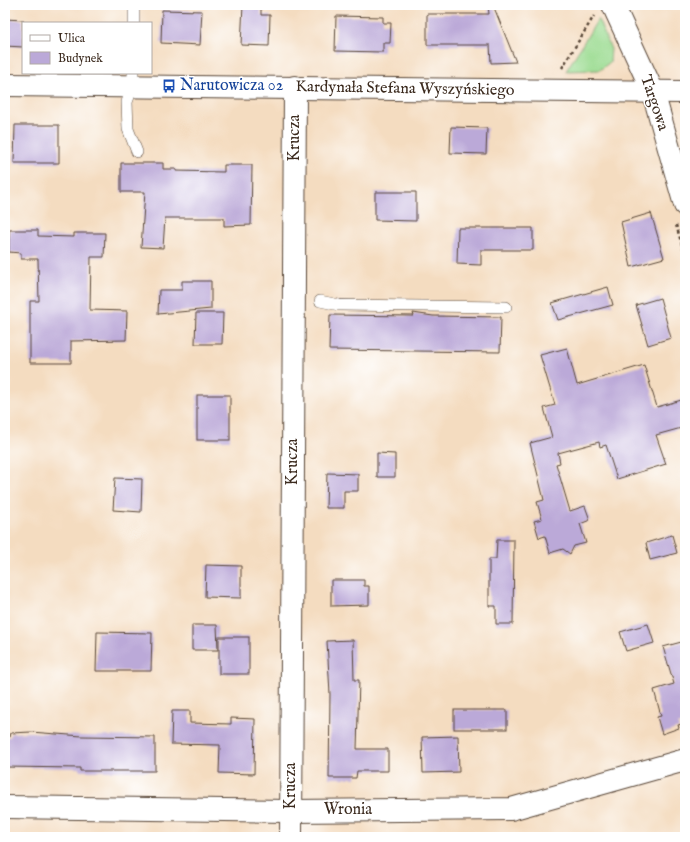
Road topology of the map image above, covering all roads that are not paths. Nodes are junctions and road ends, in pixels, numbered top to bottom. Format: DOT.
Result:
graph roads {
  1 [pos="134,5"];
  2 [pos="614,5"];
  3 [pos="134,22"];
  4 [pos="133,80"];
  5 [pos="5,85"];
  6 [pos="295,87"];
  7 [pos="653,92"];
  8 [pos="685,92"];
  9 [pos="137,152"];
  10 [pos="685,205"];
  11 [pos="320,300"];
  12 [pos="506,307"];
  13 [pos="685,760"];
  14 [pos="5,807"];
  15 [pos="291,811"];
  16 [pos="291,837"];
  1 -- 3 [label="lane"];
  2 -- 7 [label="street, Targowa"];
  4 -- 5 [label="street, Kardynała Stefana Wyszyńskiego"];
  4 -- 6 [label="street, Kardynała Stefana Wyszyńskiego"];
  4 -- 9 [label="lane"];
  6 -- 7 [label="street, Kardynała Stefana Wyszyńskiego"];
  6 -- 15 [label="street, Krucza"];
  7 -- 8 [label="street, Kardynała Stefana Wyszyńskiego"];
  7 -- 10 [label="street, Targowa"];
  11 -- 12 [label="lane"];
  13 -- 15 [label="street, Wronia"];
  14 -- 15 [label="street, Wronia"];
  15 -- 16 [label="street, Krucza"];
}
